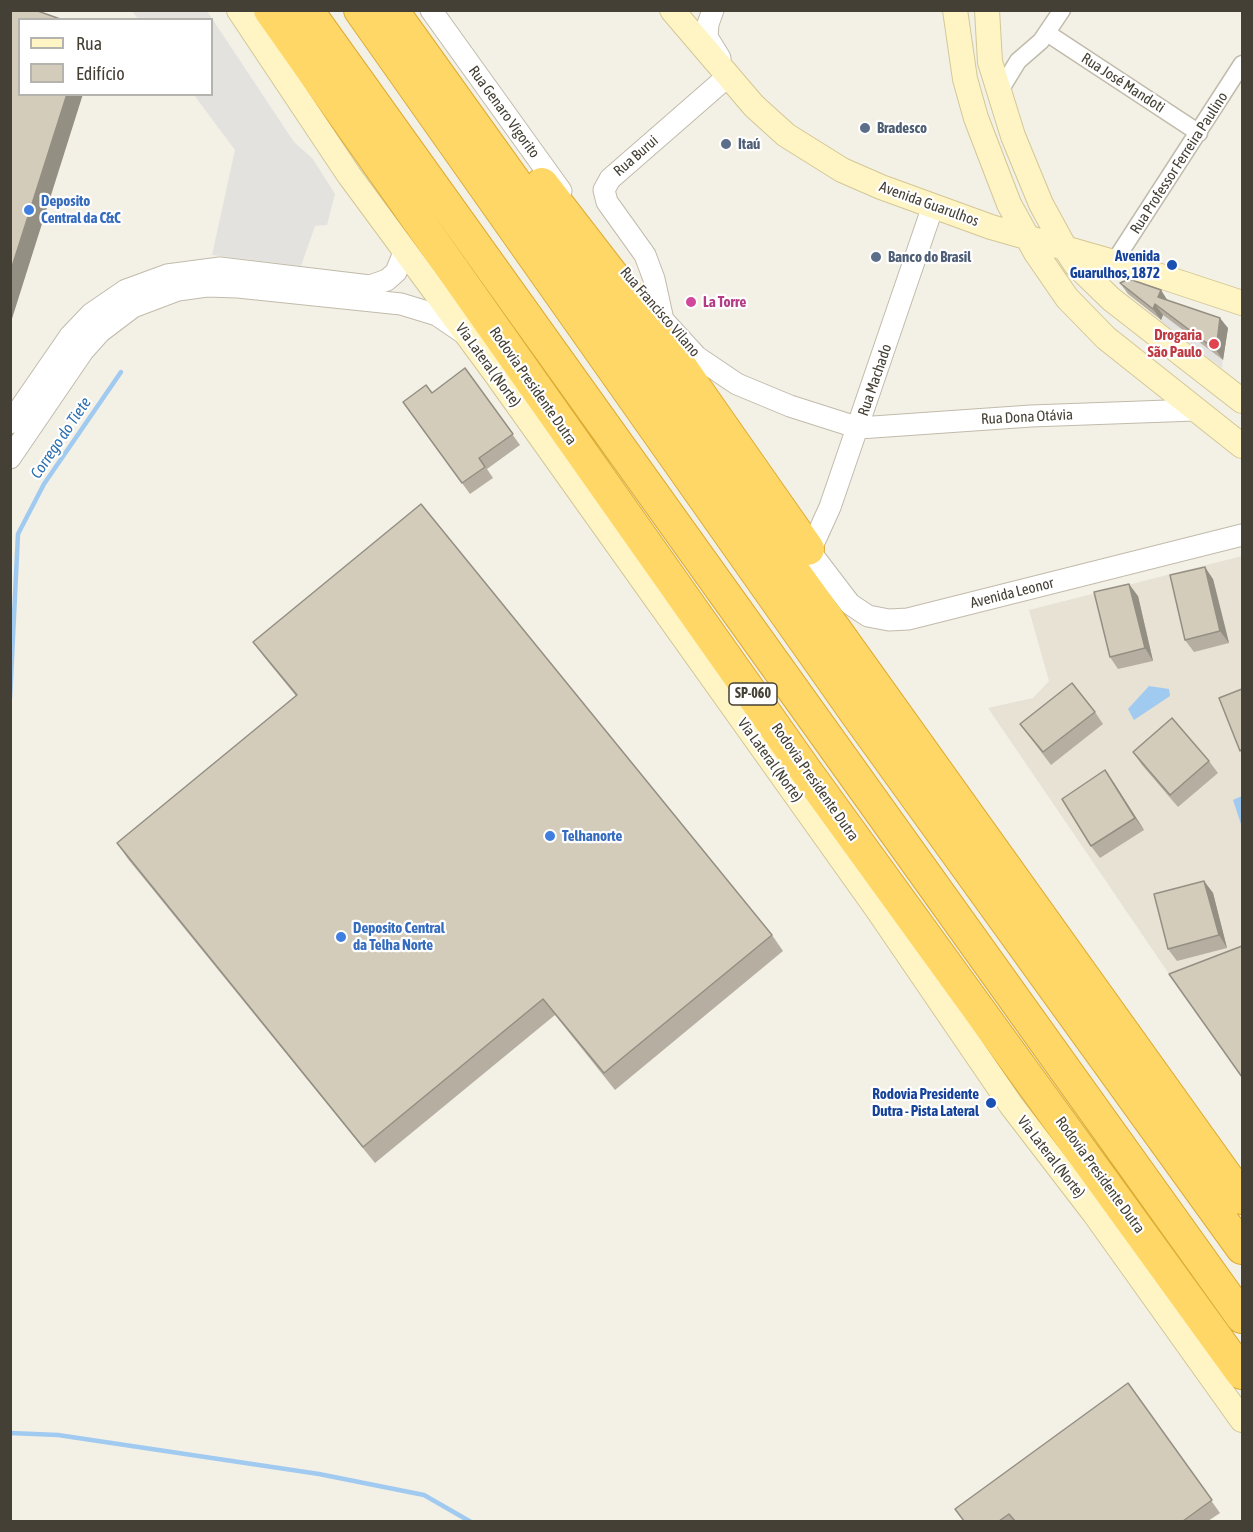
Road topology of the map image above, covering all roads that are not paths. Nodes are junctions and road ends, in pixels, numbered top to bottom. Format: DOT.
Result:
graph roads {
  1 [pos="239,10"];
  2 [pos="270,10"];
  3 [pos="292,10"];
  4 [pos="308,10"];
  5 [pos="360,10"];
  6 [pos="431,10"];
  7 [pos="672,10"];
  8 [pos="713,10"];
  9 [pos="955,10"];
  10 [pos="987,10"];
  11 [pos="1062,10"];
  12 [pos="398,18"];
  13 [pos="1047,33"];
  14 [pos="990,62"];
  15 [pos="1018,62"];
  16 [pos="1242,64"];
  17 [pos="734,86"];
  18 [pos="999,92"];
  19 [pos="976,118"];
  20 [pos="1199,133"];
  21 [pos="1013,136"];
  22 [pos="1041,204"];
  23 [pos="933,206"];
  24 [pos="578,214"];
  25 [pos="1015,230"];
  26 [pos="401,245"];
  27 [pos="1065,248"];
  28 [pos="1114,262"];
  29 [pos="1242,303"];
  30 [pos="663,320"];
  31 [pos="1146,326"];
  32 [pos="469,337"];
  33 [pos="1132,360"];
  34 [pos="1242,401"];
  35 [pos="1195,410"];
  36 [pos="10,423"];
  37 [pos="859,428"];
  38 [pos="1242,446"];
  39 [pos="583,457"];
  40 [pos="10,458"];
  41 [pos="1242,535"];
  42 [pos="808,549"];
  43 [pos="1083,1028"];
  44 [pos="1242,1198"];
  45 [pos="1242,1224"];
  46 [pos="1242,1248"];
  47 [pos="1242,1317"];
  48 [pos="1242,1373"];
  49 [pos="1242,1420"];
  1 -- 26 [label="main road, Via Lateral (Norte)"];
  2 -- 39 [label="highway, Rodovia Presidente Dutra / SP-060"];
  3 -- 39 [label="highway"];
  4 -- 47 [label="highway, SP-060"];
  5 -- 43 [label="highway"];
  6 -- 24 [label="street, Rua Genaro Vigorito"];
  7 -- 17 [label="main road, Avenida Guarulhos"];
  8 -- 17 [label="street"];
  9 -- 19 [label="main road"];
  10 -- 14 [label="main road"];
  11 -- 13 [label="street"];
  12 -- 42 [label="highway"];
  12 -- 44 [label="highway"];
  13 -- 15 [label="street"];
  13 -- 20 [label="street, Rua José Mandoti"];
  14 -- 15 [label="street"];
  14 -- 18 [label="main road"];
  15 -- 18 [label="street"];
  16 -- 20 [label="street, Rua Professor Ferreira Paulino"];
  17 -- 23 [label="main road, Avenida Guarulhos"];
  17 -- 30 [label="street, Rua Burui"];
  18 -- 21 [label="main road"];
  19 -- 21 [label="main road"];
  19 -- 25 [label="main road"];
  20 -- 28 [label="street, Rua Professor Ferreira Paulino"];
  21 -- 22 [label="main road"];
  22 -- 25 [label="main road"];
  22 -- 27 [label="main road"];
  23 -- 25 [label="main road, Avenida Guarulhos"];
  23 -- 37 [label="street, Rua Machado"];
  24 -- 30 [label="street, Rua Francisco Vilano"];
  25 -- 27 [label="main road, Avenida Guarulhos"];
  25 -- 33 [label="main road"];
  26 -- 32 [label="main road, Via Lateral (Norte)"];
  26 -- 36 [label="street"];
  27 -- 28 [label="main road, Avenida Guarulhos"];
  27 -- 31 [label="main road"];
  28 -- 29 [label="main road, Avenida Guarulhos"];
  30 -- 37 [label="street, Rua Francisco Vilano"];
  31 -- 33 [label="main road"];
  31 -- 34 [label="main road"];
  32 -- 40 [label="street"];
  32 -- 49 [label="main road, Via Lateral (Norte)"];
  33 -- 35 [label="main road"];
  35 -- 37 [label="street, Rua Dona Otávia"];
  35 -- 38 [label="main road"];
  37 -- 42 [label="street, Rua Machado"];
  39 -- 48 [label="highway, Rodovia Presidente Dutra / SP-060"];
  41 -- 42 [label="street, Avenida Leonor"];
  43 -- 45 [label="highway"];
  43 -- 46 [label="highway"];
}
